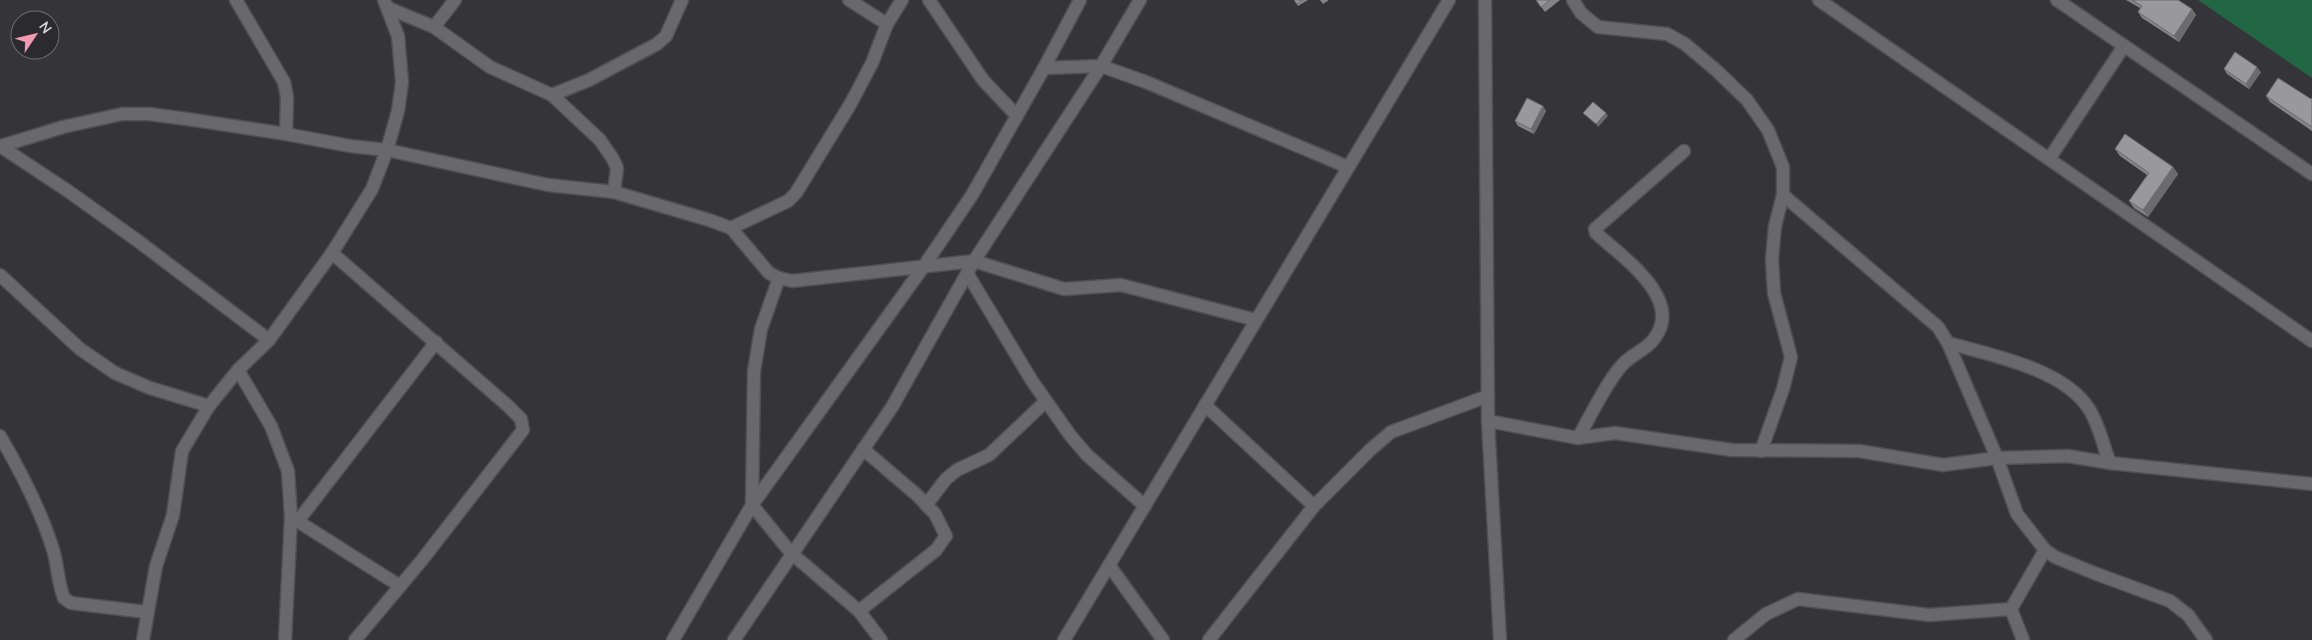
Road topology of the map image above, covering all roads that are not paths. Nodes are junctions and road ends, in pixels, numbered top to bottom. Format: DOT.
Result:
graph roads {
  1 [pos="236,0"];
  2 [pos="456,0"];
  3 [pos="682,0"];
  4 [pos="849,0"];
  5 [pos="902,0"];
  6 [pos="929,0"];
  7 [pos="1080,0"];
  8 [pos="1140,0"];
  9 [pos="1449,0"];
  10 [pos="1486,0"];
  11 [pos="1573,0"];
  12 [pos="1819,0"];
  13 [pos="2057,0"];
  14 [pos="386,4"];
  15 [pos="887,24"];
  16 [pos="434,27"];
  17 [pos="2124,46"];
  18 [pos="1101,66"];
  19 [pos="1044,68"];
  20 [pos="552,95"];
  21 [pos="1017,116"];
  22 [pos="286,134"];
  23 [pos="1,146"];
  24 [pos="387,150"];
  25 [pos="1684,151"];
  26 [pos="2049,159"];
  27 [pos="1348,167"];
  28 [pos="2312,174"];
  29 [pos="614,192"];
  30 [pos="1784,195"];
  31 [pos="731,228"];
  32 [pos="332,253"];
  33 [pos="974,261"];
  34 [pos="924,266"];
  35 [pos="967,273"];
  36 [pos="0,276"];
  37 [pos="780,278"];
  38 [pos="1256,320"];
  39 [pos="269,340"];
  40 [pos="436,342"];
  41 [pos="2312,342"];
  42 [pos="1948,343"];
  43 [pos="238,370"];
  44 [pos="1488,396"];
  45 [pos="1046,401"];
  46 [pos="1205,405"];
  47 [pos="209,406"];
  48 [pos="1488,421"];
  49 [pos="0,436"];
  50 [pos="1578,438"];
  51 [pos="863,449"];
  52 [pos="1761,452"];
  53 [pos="1997,458"];
  54 [pos="2110,463"];
  55 [pos="2312,484"];
  56 [pos="752,505"];
  57 [pos="926,505"];
  58 [pos="1145,506"];
  59 [pos="1314,506"];
  60 [pos="294,519"];
  61 [pos="2045,550"];
  62 [pos="790,553"];
  63 [pos="1109,565"];
  64 [pos="400,586"];
  65 [pos="2011,609"];
  66 [pos="859,611"];
  67 [pos="146,612"];
  68 [pos="143,640"];
  69 [pos="286,640"];
  70 [pos="355,640"];
  71 [pos="673,640"];
  72 [pos="734,640"];
  73 [pos="881,640"];
  74 [pos="1064,640"];
  75 [pos="1163,640"];
  76 [pos="1209,640"];
  77 [pos="1500,640"];
  78 [pos="1734,640"];
  79 [pos="2023,640"];
  80 [pos="2206,640"];
  1 -- 22 [label="street"];
  2 -- 16 [label="street"];
  3 -- 20 [label="street"];
  4 -- 15 [label="street"];
  5 -- 15 [label="street"];
  6 -- 21 [label="street"];
  7 -- 19 [label="street"];
  8 -- 18 [label="street"];
  9 -- 27 [label="street"];
  10 -- 44 [label="street"];
  11 -- 30 [label="street"];
  12 -- 26 [label="street"];
  13 -- 17 [label="street"];
  14 -- 16 [label="street"];
  14 -- 24 [label="street"];
  15 -- 31 [label="street"];
  16 -- 20 [label="street"];
  17 -- 26 [label="street"];
  17 -- 28 [label="street"];
  18 -- 19 [label="street"];
  18 -- 27 [label="street"];
  18 -- 33 [label="street"];
  19 -- 21 [label="street"];
  20 -- 29 [label="street"];
  21 -- 34 [label="street"];
  22 -- 23 [label="street"];
  22 -- 24 [label="street"];
  23 -- 39 [label="street"];
  24 -- 29 [label="street"];
  24 -- 32 [label="street"];
  25 -- 50 [label="street"];
  26 -- 41 [label="street"];
  27 -- 38 [label="street"];
  29 -- 31 [label="street"];
  30 -- 42 [label="street"];
  30 -- 52 [label="street"];
  31 -- 37 [label="street"];
  32 -- 39 [label="street"];
  32 -- 40 [label="street"];
  33 -- 34 [label="street"];
  33 -- 35 [label="street"];
  33 -- 38 [label="street"];
  34 -- 37 [label="street"];
  34 -- 56 [label="street"];
  35 -- 45 [label="street"];
  35 -- 51 [label="street"];
  36 -- 47 [label="street"];
  37 -- 56 [label="street"];
  38 -- 46 [label="street"];
  39 -- 43 [label="street"];
  40 -- 60 [label="street"];
  40 -- 64 [label="street"];
  42 -- 53 [label="street"];
  42 -- 54 [label="street"];
  43 -- 47 [label="street"];
  43 -- 60 [label="street"];
  44 -- 48 [label="street"];
  44 -- 59 [label="street"];
  45 -- 57 [label="street"];
  45 -- 58 [label="street"];
  46 -- 58 [label="street"];
  46 -- 59 [label="street"];
  47 -- 67 [label="street"];
  48 -- 50 [label="street"];
  48 -- 77 [label="street"];
  49 -- 67 [label="street"];
  50 -- 52 [label="street"];
  51 -- 57 [label="street"];
  51 -- 62 [label="street"];
  52 -- 53 [label="street"];
  53 -- 54 [label="street"];
  53 -- 61 [label="street"];
  54 -- 55 [label="street"];
  56 -- 62 [label="street"];
  56 -- 71 [label="street"];
  57 -- 66 [label="street"];
  58 -- 63 [label="street"];
  59 -- 76 [label="street"];
  60 -- 64 [label="street"];
  60 -- 69 [label="street"];
  61 -- 65 [label="street"];
  61 -- 80 [label="street"];
  62 -- 66 [label="street"];
  62 -- 72 [label="street"];
  63 -- 74 [label="street"];
  63 -- 75 [label="street"];
  64 -- 70 [label="street"];
  65 -- 78 [label="street"];
  65 -- 79 [label="street"];
  66 -- 73 [label="street"];
  67 -- 68 [label="street"];
}
